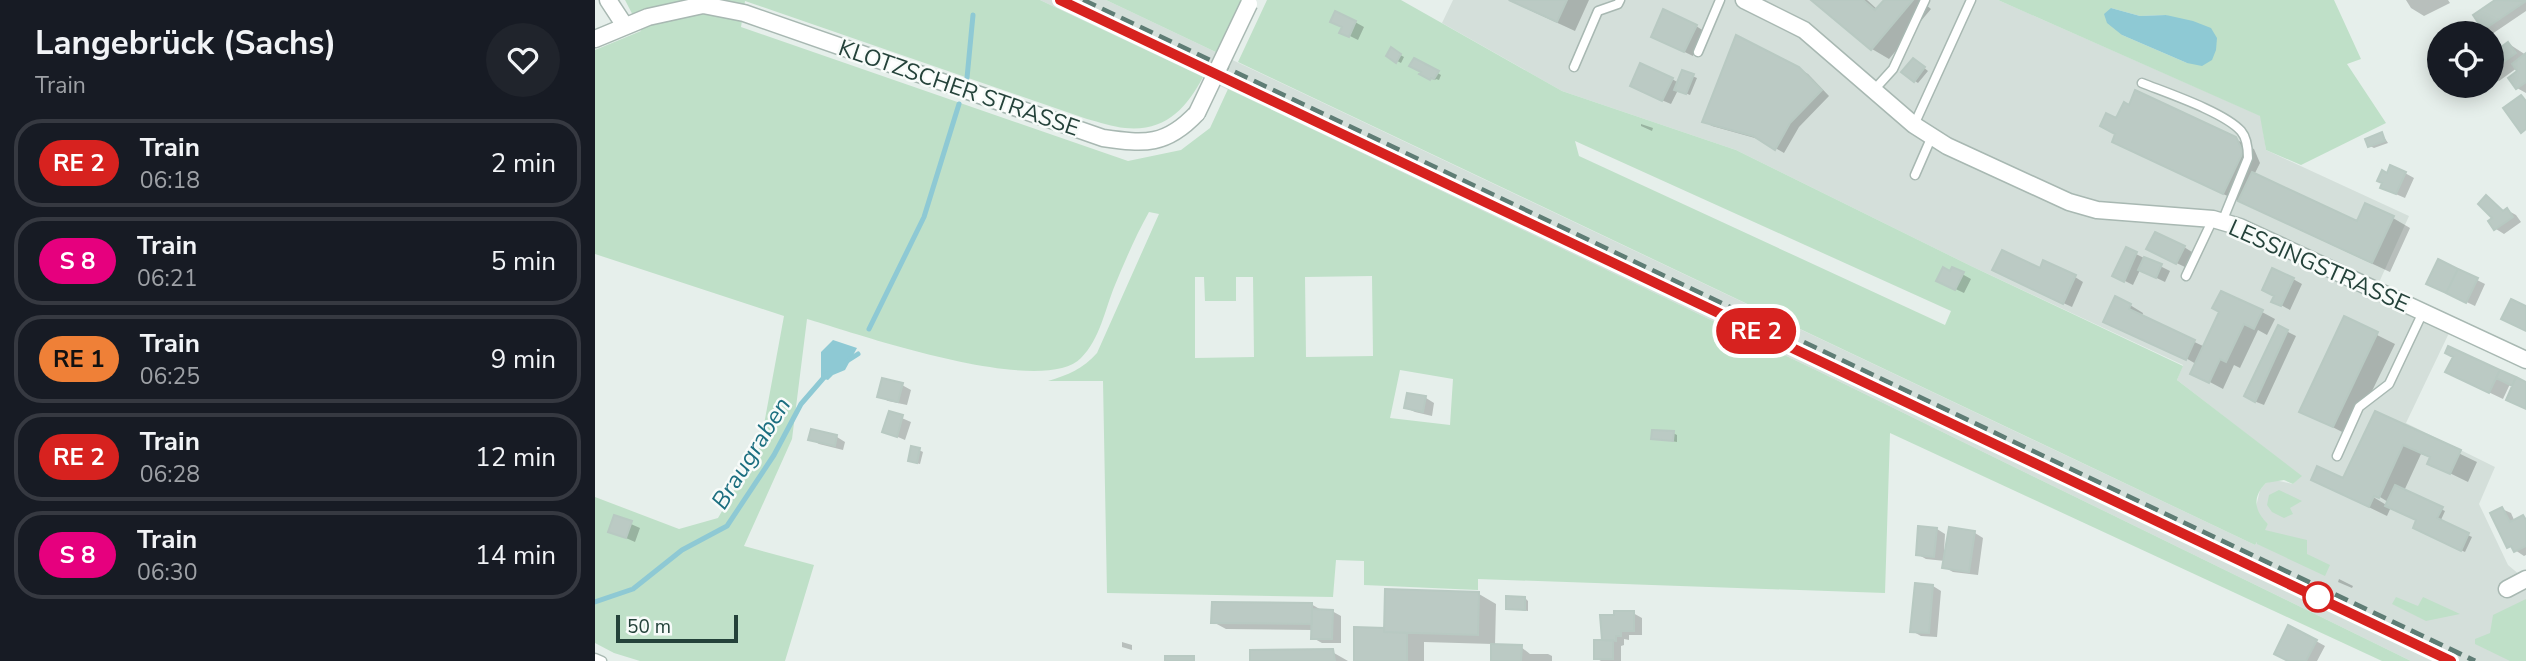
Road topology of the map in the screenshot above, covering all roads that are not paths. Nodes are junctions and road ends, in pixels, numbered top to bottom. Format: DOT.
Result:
graph roads {
  1 [pos="608,0"];
  2 [pos="1620,0"];
  3 [pos="1720,0"];
  4 [pos="1925,0"];
  5 [pos="1971,0"];
  6 [pos="1750,1"];
  7 [pos="1250,2"];
  8 [pos="625,26"];
  9 [pos="595,40"];
  10 [pos="1698,52"];
  11 [pos="1574,67"];
  12 [pos="2141,83"];
  13 [pos="1873,91"];
  14 [pos="1914,125"];
  15 [pos="1932,136"];
  16 [pos="1915,175"];
  17 [pos="2217,220"];
  18 [pos="2186,276"];
  19 [pos="2423,312"];
  20 [pos="2526,360"];
  21 [pos="2337,456"];
  22 [pos="2526,579"];
  23 [pos="2507,589"];
  24 [pos="595,658"];
  25 [pos="602,661"];
  1 -- 8 [label="street"];
  2 -- 11 [label="lane"];
  3 -- 10 [label="lane"];
  4 -- 13 [label="lane"];
  5 -- 14 [label="lane"];
  6 -- 13 [label="street, LESSINGSTRASSE"];
  7 -- 8 [label="street, KLOTZSCHER STRASSE, bridge"];
  8 -- 9 [label="street, KLOTZSCHER STRASSE"];
  12 -- 17 [label="lane"];
  13 -- 14 [label="street, LESSINGSTRASSE"];
  14 -- 15 [label="street, LESSINGSTRASSE"];
  15 -- 16 [label="lane"];
  15 -- 17 [label="street, LESSINGSTRASSE"];
  17 -- 18 [label="lane"];
  17 -- 19 [label="street, LESSINGSTRASSE"];
  19 -- 20 [label="street, LESSINGSTRASSE"];
  19 -- 21 [label="lane"];
  22 -- 23 [label="street"];
  24 -- 25 [label="lane"];
}
